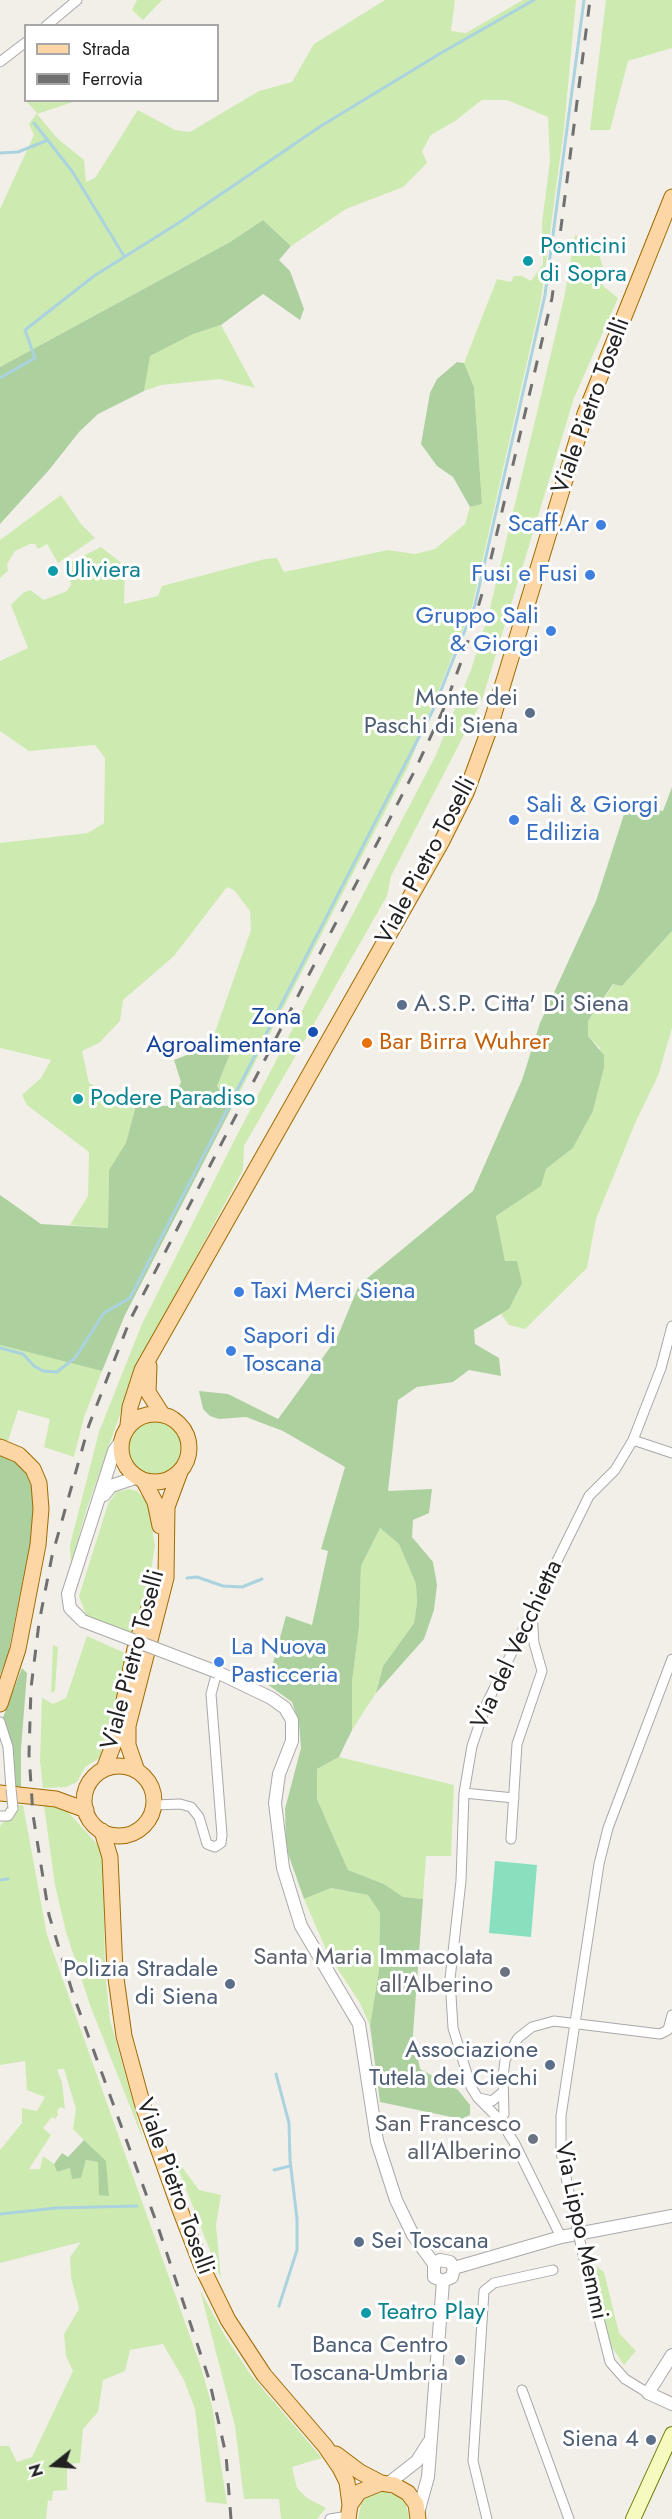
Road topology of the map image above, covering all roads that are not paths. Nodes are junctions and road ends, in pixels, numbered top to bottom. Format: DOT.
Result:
graph roads {
  1 [pos="77,0"];
  2 [pos="48,24"];
  3 [pos="24,44"];
  4 [pos="0,62"];
  5 [pos="672,197"];
  6 [pos="672,1326"];
  7 [pos="152,1354"];
  8 [pos="661,1368"];
  9 [pos="672,1371"];
  10 [pos="162,1414"];
  11 [pos="128,1425"];
  12 [pos="633,1440"];
  13 [pos="121,1441"];
  14 [pos="0,1446"];
  15 [pos="672,1453"];
  16 [pos="180,1472"];
  17 [pos="141,1479"];
  18 [pos="95,1515"];
  19 [pos="532,1611"];
  20 [pos="672,1659"];
  21 [pos="217,1672"];
  22 [pos="0,1704"];
  23 [pos="0,1722"];
  24 [pos="104,1769"];
  25 [pos="137,1771"];
  26 [pos="87,1788"];
  27 [pos="5,1791"];
  28 [pos="464,1793"];
  29 [pos="514,1798"];
  30 [pos="56,1799"];
  31 [pos="155,1805"];
  32 [pos="86,1810"];
  33 [pos="0,1816"];
  34 [pos="102,1831"];
  35 [pos="132,1834"];
  36 [pos="511,1839"];
  37 [pos="112,1892"];
  38 [pos="672,2015"];
  39 [pos="574,2024"];
  40 [pos="503,2092"];
  41 [pos="478,2098"];
  42 [pos="500,2120"];
  43 [pos="672,2216"];
  44 [pos="561,2237"];
  45 [pos="434,2264"];
  46 [pos="454,2268"];
  47 [pos="554,2270"];
  48 [pos="443,2282"];
  49 [pos="672,2355"];
  50 [pos="522,2390"];
  51 [pos="648,2392"];
  52 [pos="672,2403"];
  53 [pos="433,2429"];
  54 [pos="672,2434"];
  55 [pos="325,2445"];
  56 [pos="385,2483"];
  57 [pos="349,2513"];
  58 [pos="418,2516"];
  59 [pos="330,2519"];
  60 [pos="487,2519"];
  61 [pos="569,2519"];
  62 [pos="633,2519"];
  1 -- 2 [label="street"];
  3 -- 4 [label="street"];
  5 -- 7 [label="main road, Viale Pietro Toselli"];
  6 -- 8 [label="street, Via del Vecchietta"];
  7 -- 10 [label="main road, Viale Pietro Toselli"];
  7 -- 11 [label="main road, Viale Pietro Toselli"];
  8 -- 9 [label="street"];
  8 -- 12 [label="street, Via del Vecchietta"];
  10 -- 11 [label="main road"];
  10 -- 16 [label="main road, Viale Pietro Toselli"];
  11 -- 13 [label="main road, Viale Pietro Toselli"];
  12 -- 15 [label="street"];
  12 -- 19 [label="street, Via del Vecchietta"];
  13 -- 17 [label="main road, Viale Pietro Toselli"];
  13 -- 18 [label="street"];
  14 -- 22 [label="main road"];
  16 -- 17 [label="main road"];
  16 -- 25 [label="main road, Viale Pietro Toselli"];
  17 -- 18 [label="street"];
  17 -- 24 [label="main road, Viale Pietro Toselli"];
  18 -- 21 [label="street, bridge"];
  19 -- 28 [label="street, Via del Vecchietta"];
  19 -- 29 [label="street"];
  20 -- 39 [label="street, Via Lippo Memmi"];
  21 -- 31 [label="street"];
  21 -- 45 [label="street"];
  23 -- 27 [label="street"];
  24 -- 25 [label="main road, Viale Pietro Toselli"];
  24 -- 26 [label="main road, Viale Pietro Toselli"];
  25 -- 31 [label="main road, Viale Pietro Toselli"];
  26 -- 30 [label="main road"];
  26 -- 32 [label="main road"];
  27 -- 30 [label="main road"];
  27 -- 33 [label="street, bridge"];
  28 -- 29 [label="street"];
  28 -- 41 [label="street, Via del Vecchietta"];
  29 -- 36 [label="street"];
  30 -- 32 [label="main road"];
  31 -- 35 [label="main road, Viale Pietro Toselli"];
  32 -- 34 [label="main road, Viale Pietro Toselli"];
  34 -- 35 [label="main road"];
  34 -- 37 [label="main road, Viale Pietro Toselli"];
  35 -- 37 [label="main road, Viale Pietro Toselli"];
  37 -- 55 [label="main road, Viale Pietro Toselli"];
  38 -- 39 [label="street"];
  39 -- 40 [label="street"];
  39 -- 51 [label="street, Via Lippo Memmi, bridge"];
  40 -- 41 [label="street"];
  40 -- 42 [label="street"];
  41 -- 42 [label="street, Via del Vecchietta"];
  42 -- 44 [label="street, Via del Vecchietta"];
  43 -- 44 [label="street"];
  44 -- 46 [label="street"];
  45 -- 46 [label="street"];
  45 -- 48 [label="street"];
  46 -- 48 [label="street"];
  47 -- 60 [label="street"];
  48 -- 53 [label="street"];
  49 -- 51 [label="street"];
  50 -- 61 [label="street"];
  51 -- 52 [label="street, Via Lippo Memmi"];
  53 -- 56 [label="street"];
  53 -- 58 [label="street"];
  54 -- 62 [label="main road"];
  55 -- 56 [label="main road, Viale Pietro Toselli"];
  55 -- 57 [label="main road, Viale Pietro Toselli"];
  56 -- 57 [label="main road"];
  56 -- 58 [label="main road, Viale Pietro Toselli"];
  57 -- 59 [label="street"];
}
